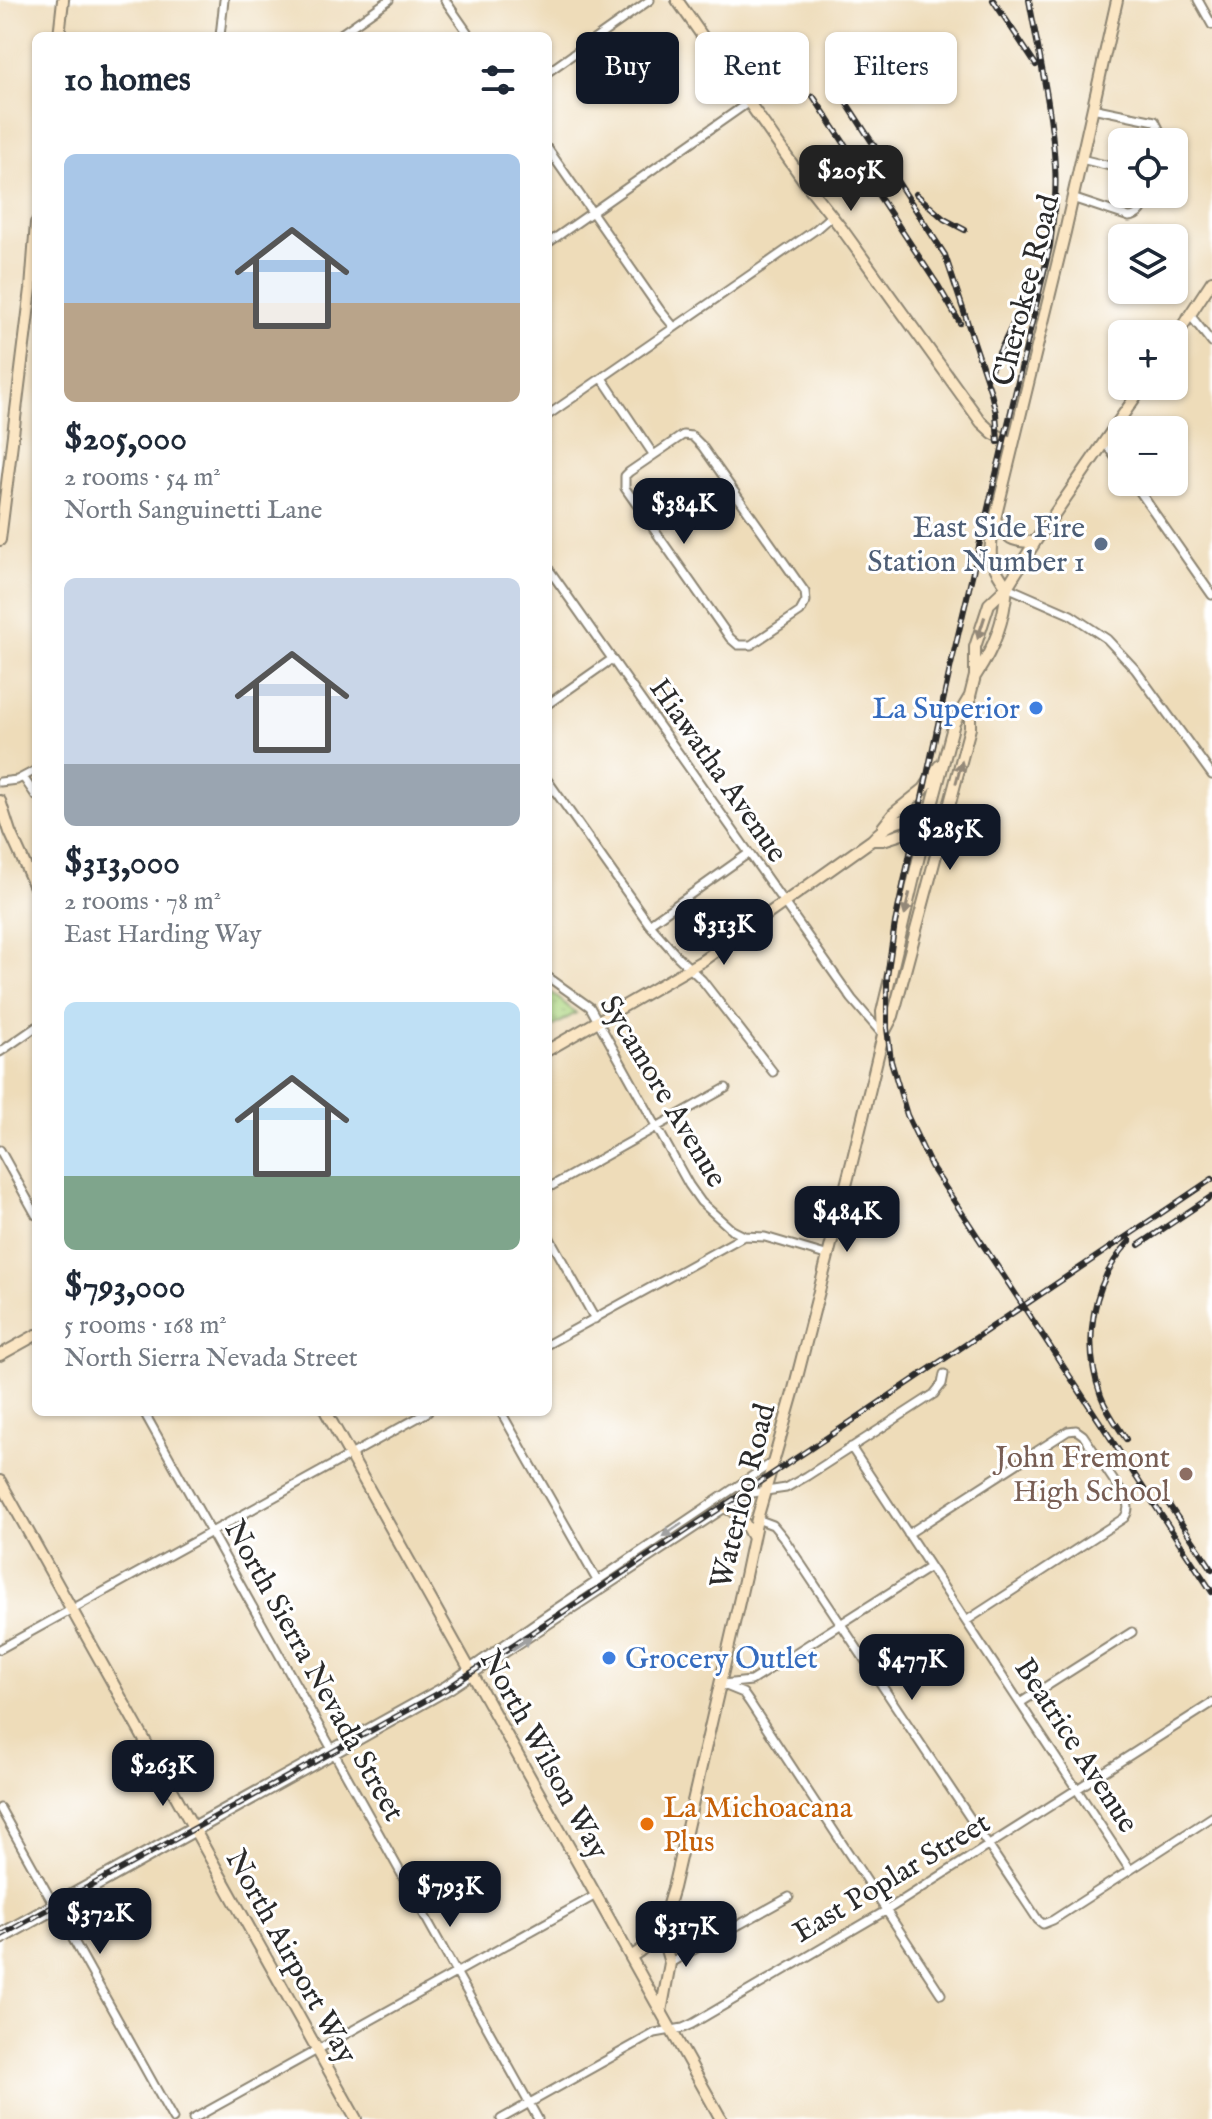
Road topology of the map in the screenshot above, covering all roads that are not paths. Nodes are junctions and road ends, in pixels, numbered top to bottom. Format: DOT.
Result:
graph roads {
  1 [pos="63,0"];
  2 [pos="224,0"];
  3 [pos="389,0"];
  4 [pos="445,0"];
  5 [pos="650,0"];
  6 [pos="677,0"];
  7 [pos="1117,0"];
  8 [pos="1198,0"];
  9 [pos="1212,25"];
  10 [pos="59,32"];
  11 [pos="220,32"];
  12 [pos="344,32"];
  13 [pos="467,32"];
  14 [pos="700,32"];
  15 [pos="552,69"];
  16 [pos="746,104"];
  17 [pos="750,104"];
  18 [pos="1092,108"];
  19 [pos="1158,128"];
  20 [pos="552,155"];
  21 [pos="1081,159"];
  22 [pos="1108,166"];
  23 [pos="1072,198"];
  24 [pos="1142,208"];
  25 [pos="592,213"];
  26 [pos="831,216"];
  27 [pos="552,240"];
  28 [pos="1212,281"];
  29 [pos="32,282"];
  30 [pos="1190,315"];
  31 [pos="1187,320"];
  32 [pos="674,327"];
  33 [pos="1212,343"];
  34 [pos="602,378"];
  35 [pos="1134,400"];
  36 [pos="552,412"];
  37 [pos="1012,443"];
  38 [pos="1105,443"];
  39 [pos="1108,447"];
  40 [pos="653,454"];
  41 [pos="1143,496"];
  42 [pos="2,515"];
  43 [pos="995,519"];
  44 [pos="0,540"];
  45 [pos="1035,542"];
  46 [pos="552,574"];
  47 [pos="1007,587"];
  48 [pos="1212,595"];
  49 [pos="612,659"];
  50 [pos="975,676"];
  51 [pos="970,696"];
  52 [pos="552,701"];
  53 [pos="944,758"];
  54 [pos="32,772"];
  55 [pos="1212,775"];
  56 [pos="23,777"];
  57 [pos="0,782"];
  58 [pos="552,787"];
  59 [pos="32,790"];
  60 [pos="0,801"];
  61 [pos="927,822"];
  62 [pos="880,830"];
  63 [pos="924,835"];
  64 [pos="943,835"];
  65 [pos="872,840"];
  66 [pos="749,853"];
  67 [pos="32,880"];
  68 [pos="784,904"];
  69 [pos="649,924"];
  70 [pos="691,969"];
  71 [pos="552,980"];
  72 [pos="599,1022"];
  73 [pos="32,1030"];
  74 [pos="883,1035"];
  75 [pos="552,1048"];
  76 [pos="0,1052"];
  77 [pos="773,1072"];
  78 [pos="726,1088"];
  79 [pos="657,1127"];
  80 [pos="0,1150"];
  81 [pos="552,1186"];
  82 [pos="32,1208"];
  83 [pos="744,1236"];
  84 [pos="552,1242"];
  85 [pos="829,1256"];
  86 [pos="595,1319"];
  87 [pos="32,1337"];
  88 [pos="552,1342"];
  89 [pos="0,1355"];
  90 [pos="944,1374"];
  91 [pos="146,1416"];
  92 [pos="328,1416"];
  93 [pos="421,1416"];
  94 [pos="503,1416"];
  95 [pos="851,1447"];
  96 [pos="350,1455"];
  97 [pos="773,1462"];
  98 [pos="0,1481"];
  99 [pos="764,1491"];
  100 [pos="726,1508"];
  101 [pos="757,1519"];
  102 [pos="211,1533"];
  103 [pos="908,1534"];
  104 [pos="753,1538"];
  105 [pos="930,1567"];
  106 [pos="597,1580"];
  107 [pos="603,1589"];
  108 [pos="72,1610"];
  109 [pos="966,1621"];
  110 [pos="842,1624"];
  111 [pos="1132,1632"];
  112 [pos="0,1649"];
  113 [pos="471,1671"];
  114 [pos="721,1684"];
  115 [pos="1020,1703"];
  116 [pos="1212,1703"];
  117 [pos="333,1752"];
  118 [pos="1077,1790"];
  119 [pos="0,1808"];
  120 [pos="1212,1817"];
  121 [pos="194,1829"];
  122 [pos="988,1846"];
  123 [pos="1130,1870"];
  124 [pos="596,1895"];
  125 [pos="789,1897"];
  126 [pos="55,1907"];
  127 [pos="887,1910"];
  128 [pos="660,1929"];
  129 [pos="0,1933"];
  130 [pos="0,1941"];
  131 [pos="631,1957"];
  132 [pos="670,1963"];
  133 [pos="456,1972"];
  134 [pos="941,1994"];
  135 [pos="661,2012"];
  136 [pos="671,2030"];
  137 [pos="317,2050"];
  138 [pos="529,2103"];
  139 [pos="173,2119"];
  140 [pos="193,2119"];
  141 [pos="356,2119"];
  142 [pos="501,2119"];
  143 [pos="538,2119"];
  144 [pos="721,2119"];
  1 -- 10 [label="main road"];
  2 -- 11 [label="street"];
  3 -- 12 [label="street"];
  4 -- 13 [label="street"];
  5 -- 15 [label="street"];
  6 -- 14 [label="main road"];
  7 -- 18 [label="main road, Cherokee Road"];
  8 -- 9 [label="street"];
  16 -- 25 [label="street"];
  17 -- 26 [label="main road"];
  18 -- 19 [label="street"];
  18 -- 21 [label="main road, Cherokee Road"];
  20 -- 25 [label="street"];
  21 -- 22 [label="street"];
  21 -- 23 [label="main road, Cherokee Road"];
  23 -- 24 [label="street"];
  23 -- 37 [label="main road, Cherokee Road"];
  25 -- 27 [label="street"];
  25 -- 32 [label="street"];
  26 -- 32 [label="street"];
  26 -- 37 [label="main road"];
  28 -- 30 [label="main road"];
  29 -- 42 [label="main road"];
  30 -- 31 [label="main road"];
  30 -- 33 [label="street"];
  32 -- 34 [label="street"];
  34 -- 36 [label="street"];
  34 -- 40 [label="street"];
  35 -- 38 [label="main road, Waterloo Road"];
  37 -- 43 [label="main road, Cherokee Road"];
  38 -- 39 [label="street"];
  38 -- 45 [label="main road, Waterloo Road"];
  40 -- 40 [label="street"];
  41 -- 48 [label="street"];
  42 -- 44 [label="main road"];
  43 -- 45 [label="main road"];
  43 -- 47 [label="main road, Cherokee Road"];
  45 -- 47 [label="main road, Waterloo Road"];
  46 -- 49 [label="street, Hiawatha Avenue"];
  47 -- 50 [label="main road, Waterloo Road"];
  47 -- 50 [label="main road, Waterloo Road, one-way"];
  47 -- 55 [label="street"];
  49 -- 52 [label="street"];
  49 -- 66 [label="street, Hiawatha Avenue"];
  50 -- 51 [label="main road, Waterloo Road"];
  51 -- 53 [label="main road, Waterloo Road"];
  64 -- 51 [label="main road, Waterloo Road, one-way"];
  53 -- 61 [label="main road, Waterloo Road"];
  53 -- 62 [label="main road"];
  54 -- 56 [label="street"];
  56 -- 57 [label="street"];
  56 -- 59 [label="street"];
  58 -- 69 [label="street"];
  60 -- 67 [label="main road"];
  61 -- 62 [label="main road"];
  61 -- 63 [label="main road, Waterloo Road"];
  61 -- 64 [label="main road"];
  62 -- 65 [label="main road"];
  63 -- 64 [label="main road"];
  63 -- 65 [label="main road"];
  63 -- 74 [label="main road, Waterloo Road, one-way"];
  64 -- 74 [label="main road, Waterloo Road"];
  65 -- 68 [label="main road"];
  66 -- 68 [label="street, Hiawatha Avenue"];
  66 -- 69 [label="street"];
  68 -- 70 [label="main road"];
  68 -- 74 [label="street, Hiawatha Avenue"];
  69 -- 70 [label="street"];
  70 -- 72 [label="main road"];
  70 -- 77 [label="street"];
  71 -- 72 [label="street, Sycamore Avenue"];
  72 -- 75 [label="main road"];
  72 -- 79 [label="street, Sycamore Avenue"];
  73 -- 76 [label="street"];
  74 -- 85 [label="main road, Waterloo Road"];
  78 -- 79 [label="street"];
  79 -- 81 [label="street"];
  79 -- 83 [label="street, Sycamore Avenue"];
  80 -- 82 [label="street"];
  83 -- 85 [label="street, Sycamore Avenue"];
  83 -- 86 [label="street"];
  84 -- 86 [label="street"];
  85 -- 97 [label="main road, Waterloo Road"];
  86 -- 88 [label="street"];
  87 -- 89 [label="main road"];
  90 -- 95 [label="street"];
  91 -- 102 [label="street, North Sierra Nevada Street"];
  92 -- 96 [label="main road, North Wilson Way"];
  93 -- 96 [label="street"];
  94 -- 106 [label="street"];
  95 -- 99 [label="street"];
  95 -- 103 [label="street, Beatrice Avenue"];
  96 -- 102 [label="street"];
  96 -- 113 [label="main road, North Wilson Way"];
  97 -- 99 [label="main road, Waterloo Road"];
  97 -- 106 [label="street, one-way"];
  98 -- 108 [label="main road, North Airport Way"];
  99 -- 100 [label="street"];
  99 -- 101 [label="main road, Waterloo Road"];
  100 -- 104 [label="main road"];
  100 -- 107 [label="street"];
  101 -- 104 [label="main road, Waterloo Road"];
  101 -- 110 [label="street"];
  102 -- 108 [label="street"];
  102 -- 117 [label="street, North Sierra Nevada Street"];
  103 -- 105 [label="street, Beatrice Avenue"];
  103 -- 109 [label="street"];
  104 -- 114 [label="main road, Waterloo Road"];
  105 -- 109 [label="street, Beatrice Avenue"];
  105 -- 110 [label="street"];
  106 -- 107 [label="street"];
  106 -- 113 [label="street"];
  113 -- 107 [label="street, one-way"];
  108 -- 112 [label="street"];
  108 -- 121 [label="main road, North Airport Way"];
  109 -- 115 [label="street, Beatrice Avenue"];
  110 -- 114 [label="street"];
  110 -- 122 [label="street"];
  111 -- 115 [label="street"];
  113 -- 117 [label="street"];
  113 -- 124 [label="main road, North Wilson Way"];
  114 -- 127 [label="street"];
  114 -- 128 [label="main road, Waterloo Road"];
  115 -- 118 [label="street, Beatrice Avenue"];
  116 -- 118 [label="street, East Poplar Street"];
  117 -- 121 [label="street"];
  117 -- 133 [label="street, North Sierra Nevada Street"];
  118 -- 122 [label="street, East Poplar Street"];
  118 -- 123 [label="street, Beatrice Avenue"];
  119 -- 126 [label="street"];
  120 -- 123 [label="street"];
  121 -- 126 [label="street"];
  121 -- 137 [label="main road, North Airport Way"];
  122 -- 123 [label="street"];
  122 -- 127 [label="street, East Poplar Street"];
  124 -- 131 [label="main road, North Wilson Way"];
  124 -- 133 [label="street"];
  125 -- 132 [label="street"];
  126 -- 129 [label="street"];
  126 -- 130 [label="street"];
  126 -- 139 [label="street"];
  127 -- 134 [label="street"];
  127 -- 136 [label="street, East Poplar Street"];
  128 -- 131 [label="main road, Waterloo Road"];
  128 -- 132 [label="main road"];
  131 -- 135 [label="main road, North Wilson Way"];
  132 -- 135 [label="main road"];
  133 -- 137 [label="street"];
  133 -- 138 [label="street, North Sierra Nevada Street"];
  135 -- 136 [label="main road, North Wilson Way"];
  136 -- 138 [label="street, East Poplar Street"];
  136 -- 144 [label="main road, North Wilson Way"];
  137 -- 140 [label="street"];
  137 -- 141 [label="main road, North Airport Way"];
  138 -- 142 [label="street, East Poplar Street"];
  138 -- 143 [label="street, North Sierra Nevada Street"];
}
